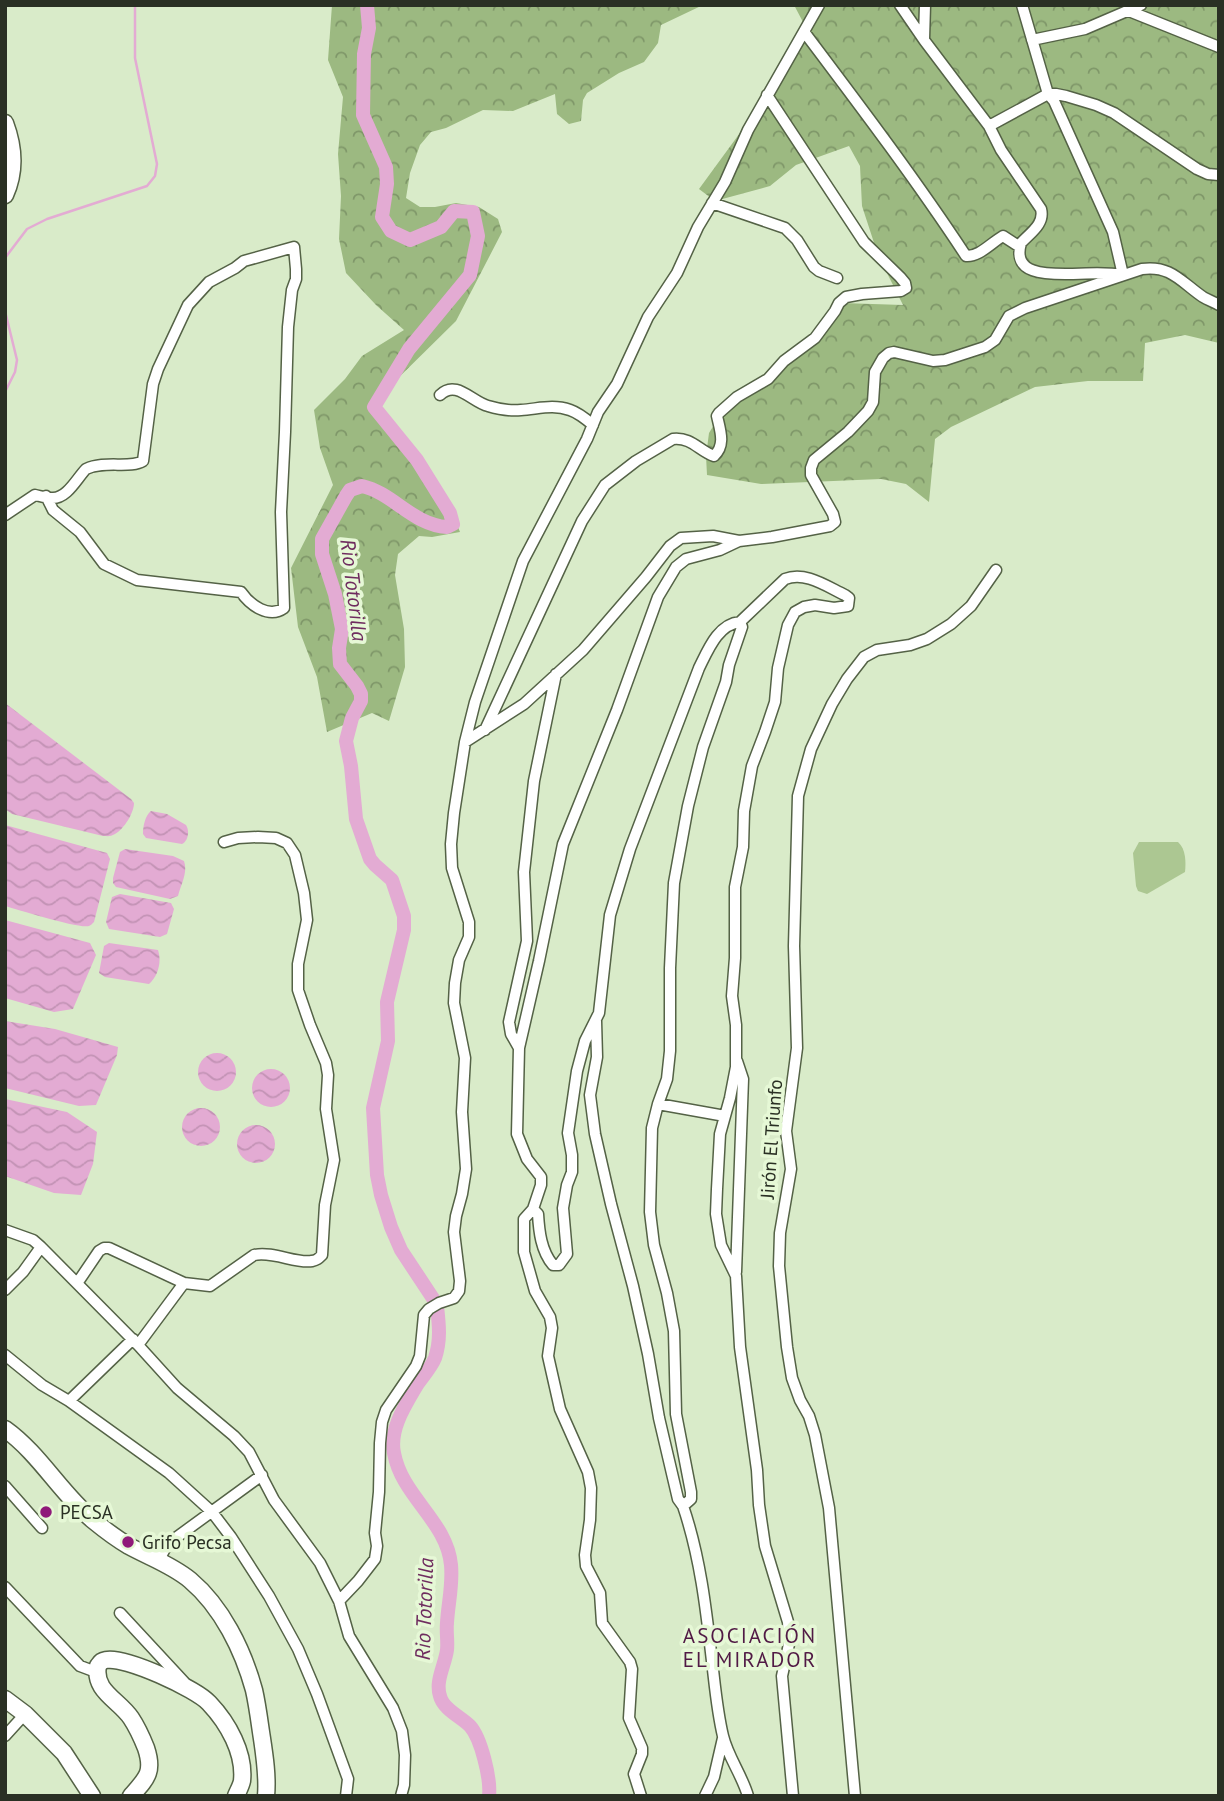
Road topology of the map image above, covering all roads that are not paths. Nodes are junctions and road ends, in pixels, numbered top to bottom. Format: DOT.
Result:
graph roads {
  1 [pos="819,5"];
  2 [pos="900,5"];
  3 [pos="925,5"];
  4 [pos="1022,5"];
  5 [pos="1142,5"];
  6 [pos="1129,11"];
  7 [pos="805,33"];
  8 [pos="924,40"];
  9 [pos="1032,40"];
  10 [pos="1219,47"];
  11 [pos="1048,94"];
  12 [pos="767,95"];
  13 [pos="5,123"];
  14 [pos="989,126"];
  15 [pos="1219,175"];
  16 [pos="5,195"];
  17 [pos="712,203"];
  18 [pos="1020,247"];
  19 [pos="1123,275"];
  20 [pos="836,278"];
  21 [pos="1219,305"];
  22 [pos="440,395"];
  23 [pos="593,425"];
  24 [pos="46,496"];
  25 [pos="5,515"];
  26 [pos="739,541"];
  27 [pos="996,570"];
  28 [pos="740,622"];
  29 [pos="556,674"];
  30 [pos="485,730"];
  31 [pos="465,742"];
  32 [pos="224,842"];
  33 [pos="596,1021"];
  34 [pos="519,1048"];
  35 [pos="735,1055"];
  36 [pos="658,1104"];
  37 [pos="725,1116"];
  38 [pos="533,1209"];
  39 [pos="5,1230"];
  40 [pos="41,1247"];
  41 [pos="736,1276"];
  42 [pos="78,1282"];
  43 [pos="184,1283"];
  44 [pos="5,1290"];
  45 [pos="135,1342"];
  46 [pos="5,1355"];
  47 [pos="69,1401"];
  48 [pos="5,1429"];
  49 [pos="262,1475"];
  50 [pos="5,1486"];
  51 [pos="683,1506"];
  52 [pos="212,1512"];
  53 [pos="42,1528"];
  54 [pos="159,1560"];
  55 [pos="5,1587"];
  56 [pos="339,1601"];
  57 [pos="120,1613"];
  58 [pos="96,1672"];
  59 [pos="191,1690"];
  60 [pos="5,1699"];
  61 [pos="25,1714"];
  62 [pos="5,1736"];
  63 [pos="723,1738"];
  64 [pos="92,1796"];
  65 [pos="131,1796"];
  66 [pos="235,1796"];
  67 [pos="266,1796"];
  68 [pos="346,1796"];
  69 [pos="401,1796"];
  70 [pos="641,1796"];
  71 [pos="705,1796"];
  72 [pos="748,1796"];
  73 [pos="793,1796"];
  74 [pos="855,1796"];
  1 -- 7 [label="street"];
  2 -- 8 [label="street"];
  3 -- 8 [label="street"];
  4 -- 9 [label="street"];
  5 -- 6 [label="street"];
  6 -- 9 [label="street"];
  6 -- 10 [label="street"];
  7 -- 12 [label="street"];
  7 -- 18 [label="street"];
  8 -- 14 [label="street"];
  9 -- 11 [label="street"];
  11 -- 14 [label="street"];
  11 -- 15 [label="street"];
  11 -- 19 [label="street"];
  12 -- 17 [label="street"];
  12 -- 30 [label="street"];
  13 -- 16 [label="highway"];
  14 -- 18 [label="street"];
  17 -- 20 [label="street"];
  17 -- 23 [label="street"];
  18 -- 19 [label="street"];
  19 -- 21 [label="street"];
  19 -- 26 [label="street"];
  22 -- 23 [label="street"];
  23 -- 31 [label="street"];
  24 -- 24 [label="street"];
  24 -- 25 [label="street"];
  26 -- 29 [label="street"];
  26 -- 34 [label="street"];
  27 -- 74 [label="street, Jirón El Triunfo"];
  28 -- 33 [label="street"];
  28 -- 35 [label="street"];
  28 -- 36 [label="street"];
  29 -- 30 [label="street"];
  29 -- 34 [label="street"];
  30 -- 31 [label="street"];
  31 -- 56 [label="street"];
  32 -- 43 [label="street"];
  33 -- 38 [label="street"];
  33 -- 51 [label="street"];
  34 -- 38 [label="street"];
  35 -- 37 [label="street"];
  35 -- 41 [label="street"];
  36 -- 37 [label="street"];
  36 -- 51 [label="street"];
  37 -- 41 [label="street"];
  38 -- 70 [label="street"];
  39 -- 40 [label="street"];
  40 -- 42 [label="street"];
  40 -- 44 [label="street"];
  41 -- 73 [label="street"];
  42 -- 43 [label="street"];
  42 -- 45 [label="street"];
  43 -- 45 [label="street"];
  45 -- 47 [label="street"];
  45 -- 49 [label="street"];
  46 -- 47 [label="street"];
  47 -- 52 [label="street"];
  48 -- 54 [label="highway"];
  49 -- 52 [label="street"];
  49 -- 56 [label="street"];
  50 -- 53 [label="street"];
  51 -- 63 [label="street"];
  52 -- 54 [label="street"];
  52 -- 68 [label="street"];
  54 -- 67 [label="highway"];
  55 -- 58 [label="street"];
  56 -- 69 [label="street"];
  57 -- 59 [label="street"];
  58 -- 59 [label="highway"];
  58 -- 65 [label="highway"];
  59 -- 66 [label="highway"];
  60 -- 61 [label="highway"];
  61 -- 62 [label="street"];
  61 -- 64 [label="highway"];
  63 -- 71 [label="street"];
  63 -- 72 [label="street"];
}
